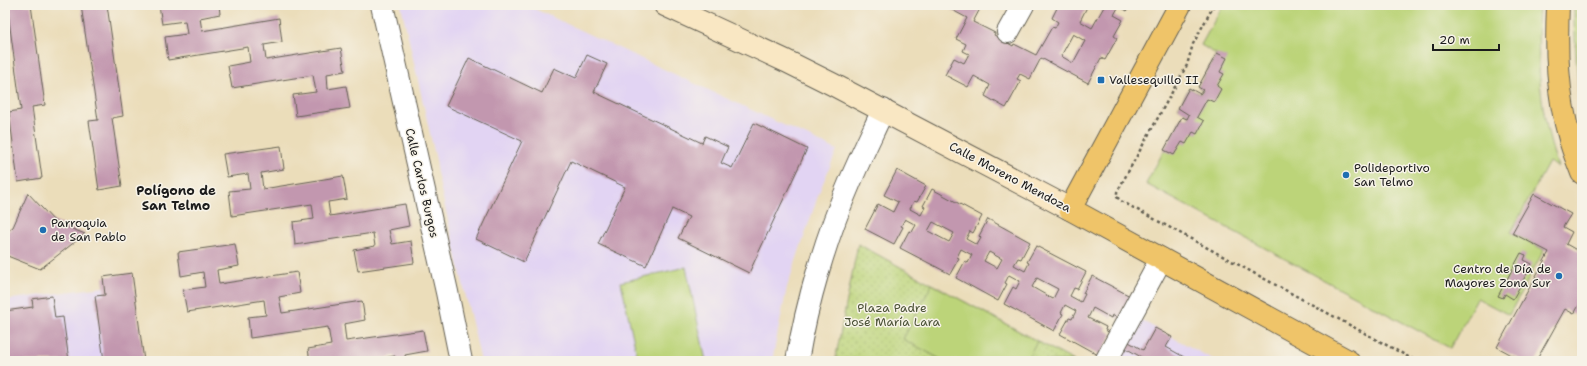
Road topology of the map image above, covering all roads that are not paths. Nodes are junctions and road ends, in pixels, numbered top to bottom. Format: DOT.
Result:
graph roads {
  1 [pos="382,5"];
  2 [pos="665,5"];
  3 [pos="1023,5"];
  4 [pos="1180,5"];
  5 [pos="1558,5"];
  6 [pos="1008,32"];
  7 [pos="883,110"];
  8 [pos="1582,173"];
  9 [pos="1070,209"];
  10 [pos="1161,259"];
  11 [pos="461,361"];
  12 [pos="797,361"];
  13 [pos="1106,361"];
  14 [pos="1348,361"];
  1 -- 11 [label="street, Calle Carlos Burgos"];
  2 -- 7 [label="street, Calle Moreno Mendoza"];
  3 -- 6 [label="street"];
  4 -- 9 [label="main road"];
  5 -- 8 [label="main road"];
  7 -- 9 [label="street, Calle Moreno Mendoza"];
  7 -- 12 [label="street"];
  9 -- 10 [label="main road, Calle Moreno Mendoza"];
  10 -- 13 [label="street"];
  10 -- 14 [label="main road, Calle Moreno Mendoza"];
}
